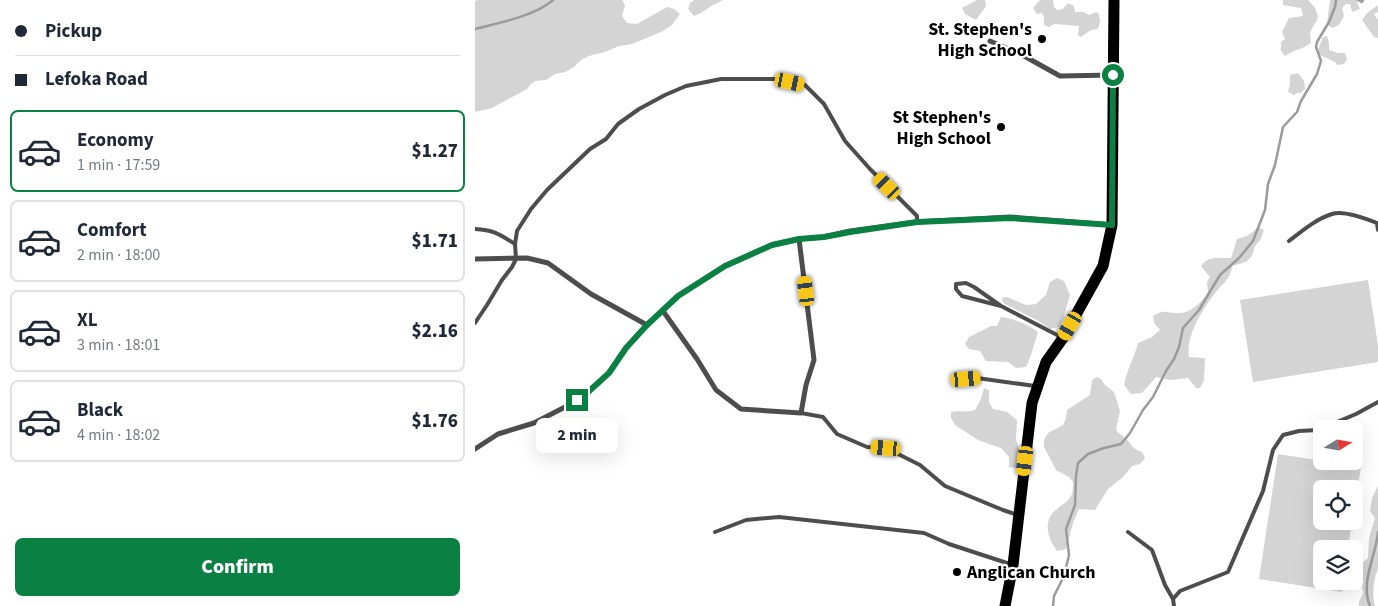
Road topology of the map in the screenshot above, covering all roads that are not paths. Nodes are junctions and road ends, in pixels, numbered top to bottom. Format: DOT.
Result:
graph roads {
  1 [pos="1114,0"];
  2 [pos="990,41"];
  3 [pos="1113,75"];
  4 [pos="917,222"];
  5 [pos="1112,225"];
  6 [pos="475,230"];
  7 [pos="1378,230"];
  8 [pos="799,239"];
  9 [pos="1289,241"];
  10 [pos="515,244"];
  11 [pos="475,259"];
  12 [pos="516,259"];
  13 [pos="1001,306"];
  14 [pos="663,311"];
  15 [pos="475,323"];
  16 [pos="647,325"];
  17 [pos="1063,338"];
  18 [pos="955,380"];
  19 [pos="1037,386"];
  20 [pos="1378,402"];
  21 [pos="801,413"];
  22 [pos="475,449"];
  23 [pos="1019,515"];
  24 [pos="715,532"];
  25 [pos="1128,532"];
  26 [pos="1013,564"];
  27 [pos="1173,599"];
  28 [pos="1005,606"];
  29 [pos="1174,606"];
  1 -- 3 [label="main road"];
  2 -- 3 [label="street"];
  3 -- 5 [label="main road"];
  4 -- 5 [label="street"];
  4 -- 8 [label="street"];
  4 -- 10 [label="lane"];
  5 -- 17 [label="main road"];
  6 -- 10 [label="lane"];
  7 -- 9 [label="lane"];
  8 -- 14 [label="street"];
  8 -- 21 [label="street"];
  10 -- 12 [label="lane"];
  11 -- 12 [label="street"];
  12 -- 15 [label="lane"];
  12 -- 16 [label="street"];
  13 -- 13 [label="lane"];
  13 -- 17 [label="lane"];
  14 -- 16 [label="street"];
  14 -- 21 [label="street"];
  16 -- 22 [label="street"];
  17 -- 19 [label="main road"];
  18 -- 19 [label="lane"];
  19 -- 23 [label="main road"];
  20 -- 27 [label="lane"];
  21 -- 23 [label="lane"];
  23 -- 26 [label="main road"];
  24 -- 26 [label="lane"];
  25 -- 27 [label="lane"];
  26 -- 28 [label="main road"];
  27 -- 29 [label="lane"];
}
